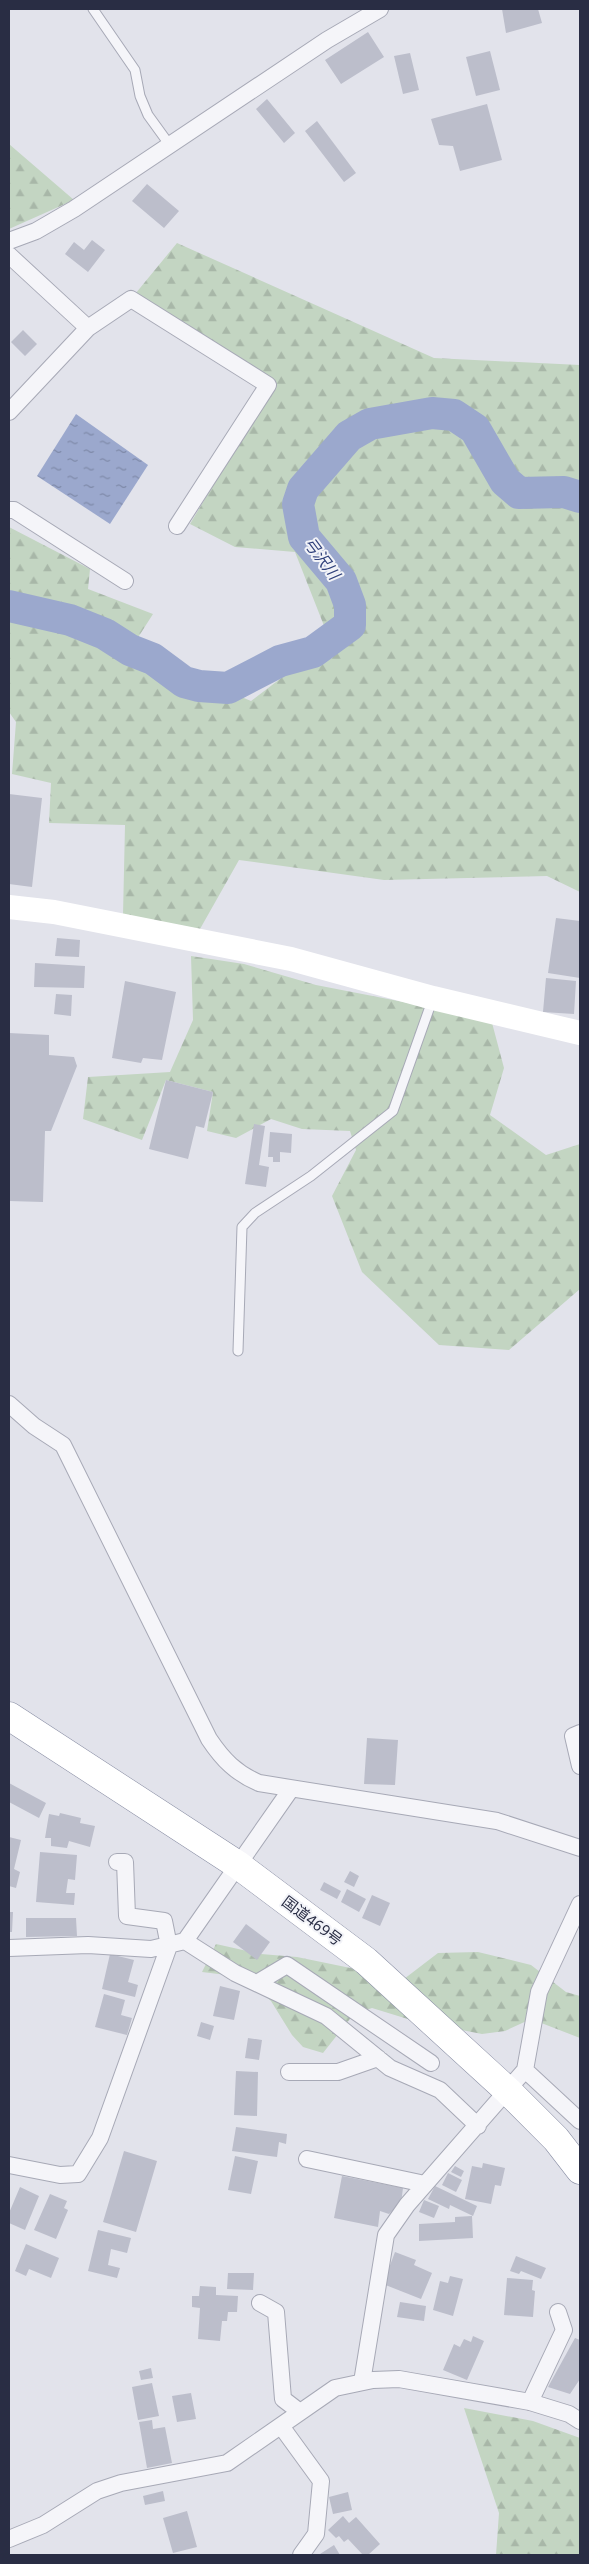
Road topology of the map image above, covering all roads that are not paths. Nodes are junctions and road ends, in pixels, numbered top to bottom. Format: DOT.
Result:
graph roads {
  1 [pos="92,9"];
  2 [pos="380,9"];
  3 [pos="169,144"];
  4 [pos="9,241"];
  5 [pos="9,255"];
  6 [pos="88,328"];
  7 [pos="9,412"];
  8 [pos="9,510"];
  9 [pos="177,526"];
  10 [pos="125,581"];
  11 [pos="9,908"];
  12 [pos="433,998"];
  13 [pos="580,1033"];
  14 [pos="238,1351"];
  15 [pos="9,1404"];
  16 [pos="9,1716"];
  17 [pos="580,1733"];
  18 [pos="580,1766"];
  19 [pos="291,1789"];
  20 [pos="580,1848"];
  21 [pos="117,1862"];
  22 [pos="238,1866"];
  23 [pos="580,1904"];
  24 [pos="185,1941"];
  25 [pos="169,1946"];
  26 [pos="9,1948"];
  27 [pos="257,1983"];
  28 [pos="378,2058"];
  29 [pos="431,2063"];
  30 [pos="525,2070"];
  31 [pos="289,2072"];
  32 [pos="508,2091"];
  33 [pos="580,2121"];
  34 [pos="478,2126"];
  35 [pos="307,2158"];
  36 [pos="9,2165"];
  37 [pos="580,2170"];
  38 [pos="425,2184"];
  39 [pos="260,2303"];
  40 [pos="558,2312"];
  41 [pos="362,2382"];
  42 [pos="530,2402"];
  43 [pos="300,2412"];
  44 [pos="580,2421"];
  45 [pos="281,2426"];
  46 [pos="9,2539"];
  47 [pos="301,2555"];
  1 -- 3 [label="lane"];
  2 -- 3 [label="street"];
  3 -- 4 [label="street"];
  5 -- 6 [label="street"];
  6 -- 7 [label="street"];
  6 -- 9 [label="street"];
  8 -- 10 [label="street"];
  11 -- 12 [label="street"];
  12 -- 13 [label="street"];
  12 -- 14 [label="lane"];
  15 -- 19 [label="street"];
  16 -- 22 [label="highway, 国道469号"];
  17 -- 18 [label="street"];
  19 -- 20 [label="street"];
  19 -- 22 [label="street"];
  21 -- 25 [label="street"];
  22 -- 24 [label="street"];
  22 -- 32 [label="highway, 国道469号"];
  23 -- 30 [label="street"];
  24 -- 25 [label="street"];
  24 -- 27 [label="street"];
  25 -- 26 [label="street"];
  25 -- 36 [label="street"];
  27 -- 28 [label="street"];
  27 -- 29 [label="street"];
  28 -- 31 [label="street"];
  28 -- 34 [label="street"];
  30 -- 32 [label="street"];
  30 -- 33 [label="street"];
  32 -- 34 [label="street"];
  32 -- 37 [label="highway, 国道469号"];
  34 -- 38 [label="street"];
  35 -- 38 [label="street"];
  38 -- 41 [label="street"];
  39 -- 43 [label="street"];
  40 -- 42 [label="street"];
  41 -- 42 [label="street"];
  41 -- 43 [label="street"];
  42 -- 44 [label="street"];
  43 -- 45 [label="street"];
  45 -- 46 [label="street"];
  45 -- 47 [label="street"];
}
